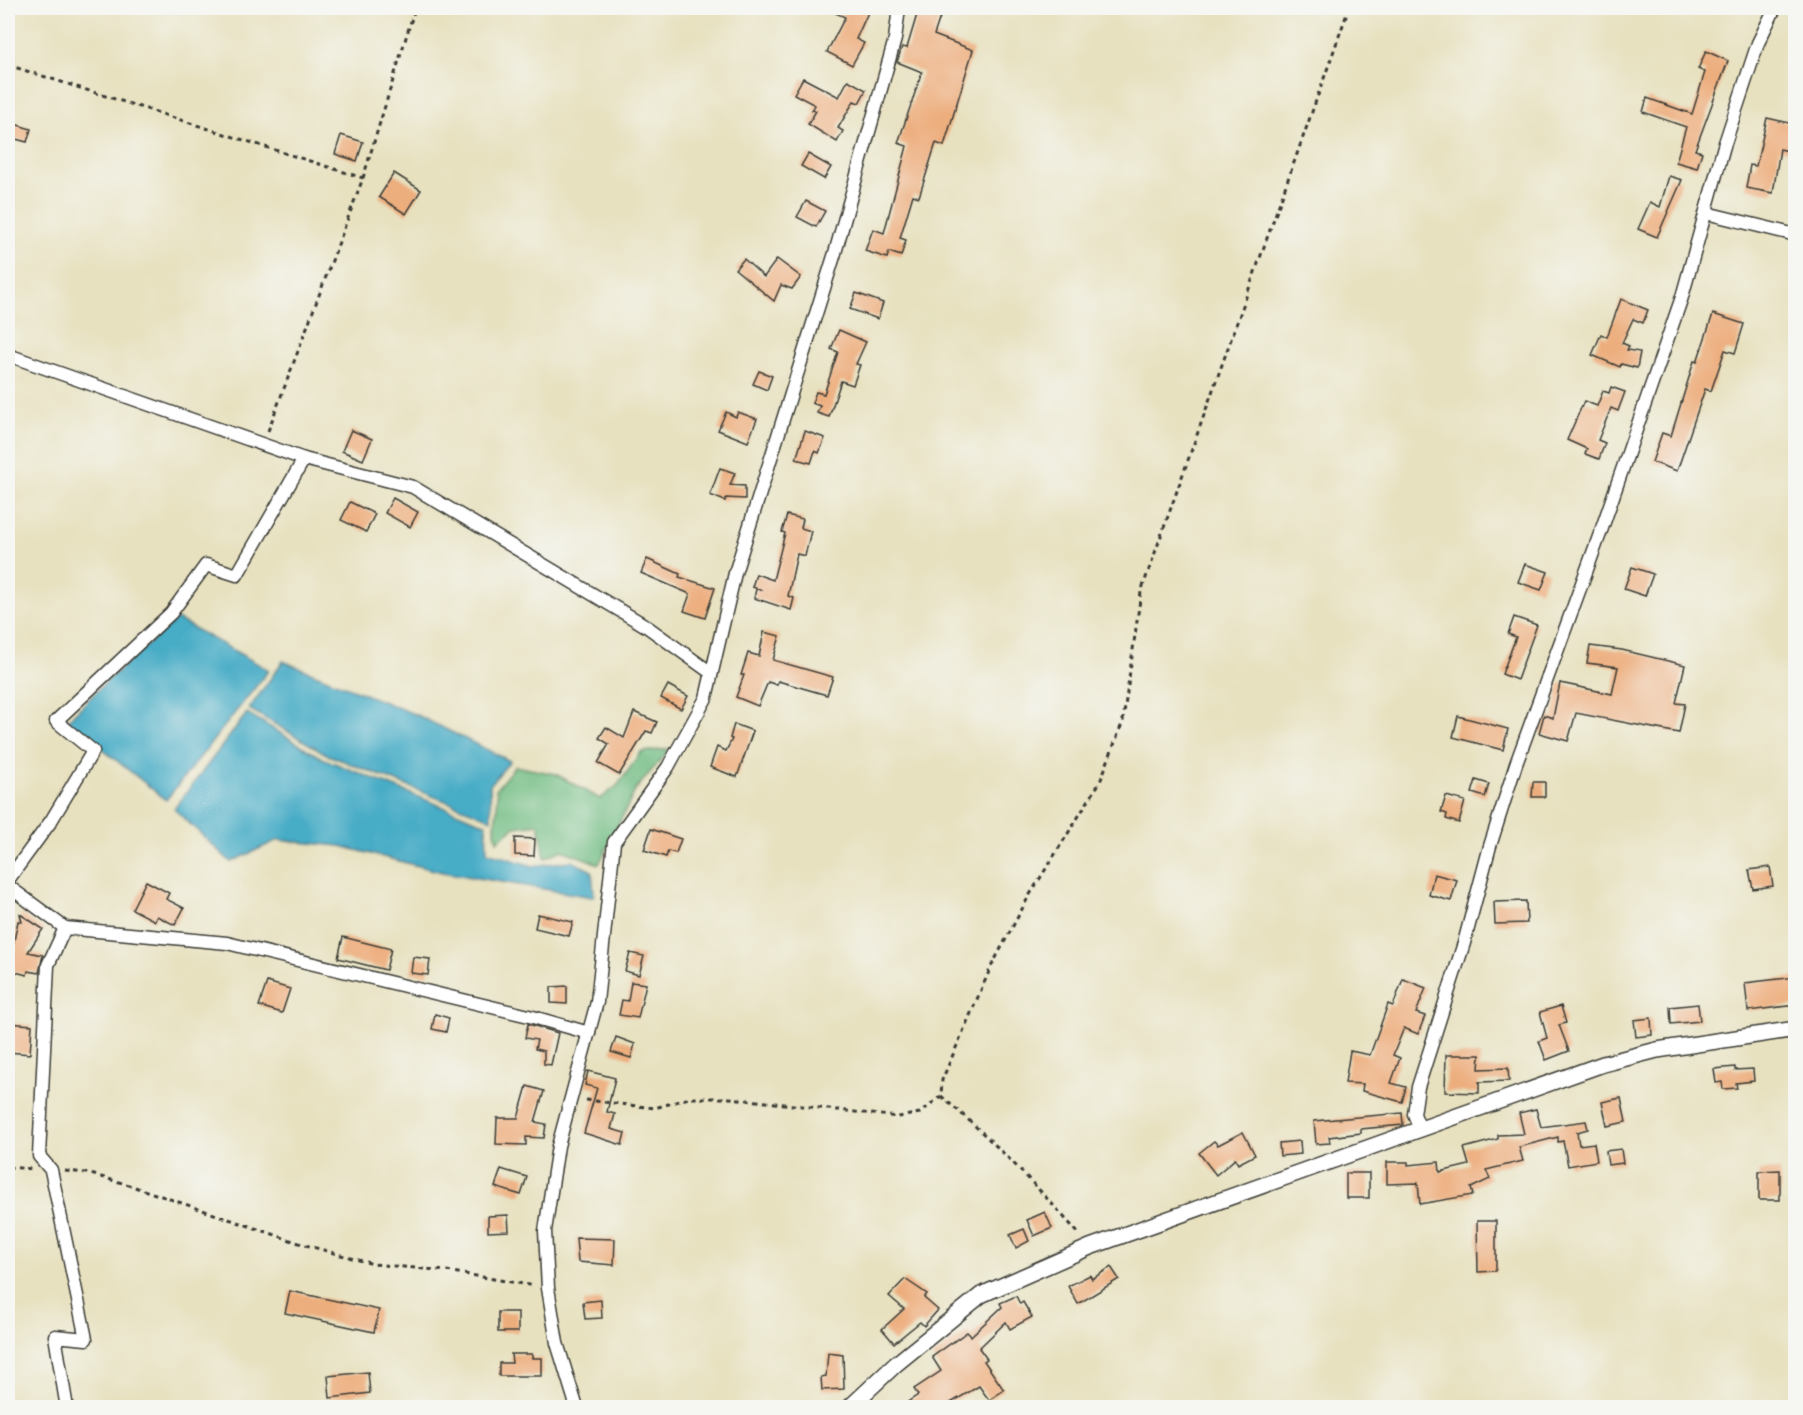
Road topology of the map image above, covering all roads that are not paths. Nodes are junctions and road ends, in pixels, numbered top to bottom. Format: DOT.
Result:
graph roads {
  1 [pos="899,8"];
  2 [pos="1775,8"];
  3 [pos="1706,213"];
  4 [pos="1796,235"];
  5 [pos="8,355"];
  6 [pos="304,459"];
  7 [pos="710,672"];
  8 [pos="8,880"];
  9 [pos="8,886"];
  10 [pos="65,928"];
  11 [pos="1796,1029"];
  12 [pos="589,1033"];
  13 [pos="1420,1130"];
  14 [pos="67,1407"];
  15 [pos="577,1407"];
  16 [pos="849,1407"];
  1 -- 7 [label="street"];
  2 -- 3 [label="street"];
  3 -- 4 [label="street"];
  3 -- 13 [label="street"];
  5 -- 6 [label="street"];
  6 -- 7 [label="street"];
  6 -- 8 [label="street"];
  7 -- 12 [label="street"];
  9 -- 10 [label="street"];
  10 -- 12 [label="street"];
  10 -- 14 [label="street"];
  11 -- 13 [label="street"];
  12 -- 15 [label="street"];
  13 -- 16 [label="street"];
}
